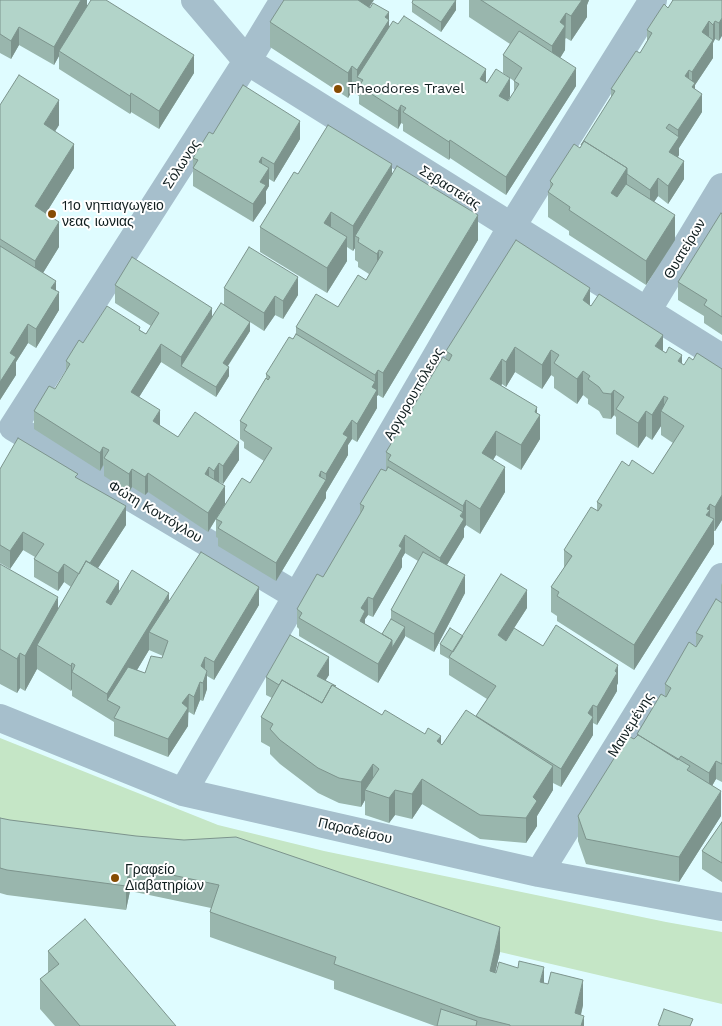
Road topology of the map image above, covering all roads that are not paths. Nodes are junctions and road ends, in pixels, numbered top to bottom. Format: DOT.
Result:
graph roads {
  1 [pos="195,0"];
  2 [pos="284,0"];
  3 [pos="653,0"];
  4 [pos="247,61"];
  5 [pos="722,187"];
  6 [pos="512,226"];
  7 [pos="647,311"];
  8 [pos="722,358"];
  9 [pos="6,428"];
  10 [pos="722,576"];
  11 [pos="297,596"];
  12 [pos="0,718"];
  13 [pos="183,792"];
  14 [pos="539,873"];
  15 [pos="722,907"];
  1 -- 4 [label="street, Σεβαστείας"];
  2 -- 4 [label="street, Σόλωνος"];
  3 -- 6 [label="street, Αργυρουπόλεως"];
  4 -- 6 [label="street, Σεβαστείας"];
  4 -- 9 [label="street, Σόλωνος"];
  5 -- 7 [label="street, Θυατείρων"];
  6 -- 7 [label="street, Σεβαστείας"];
  6 -- 11 [label="street, Αργυρουπόλεως"];
  7 -- 8 [label="street, Σεβαστείας"];
  9 -- 11 [label="street, Φώτη Κοντόγλου"];
  10 -- 14 [label="street, Μαινεμένης"];
  11 -- 13 [label="street, Αργυρουπόλεως"];
  12 -- 13 [label="street, Παραδείσου"];
  13 -- 14 [label="street, Παραδείσου"];
  14 -- 15 [label="street, Παραδείσου"];
}
